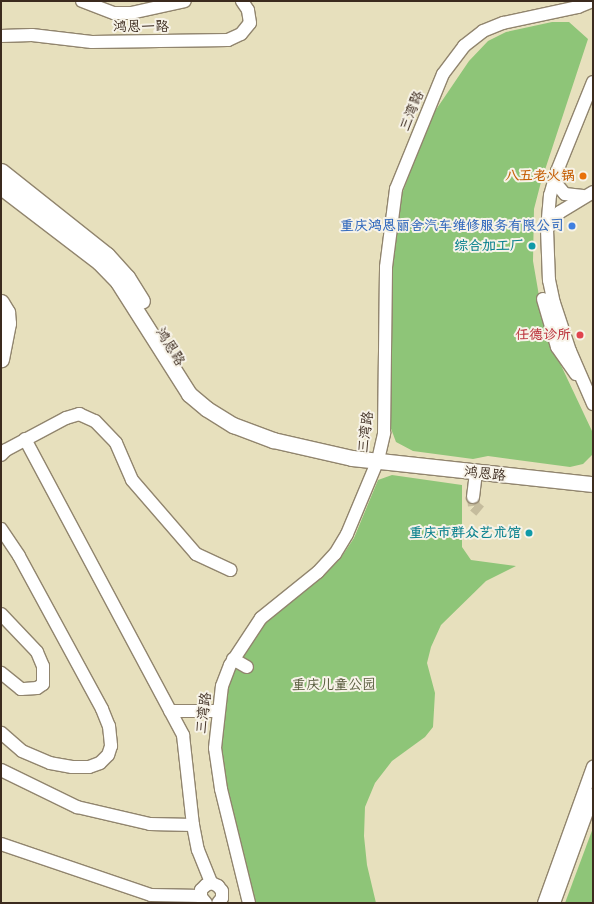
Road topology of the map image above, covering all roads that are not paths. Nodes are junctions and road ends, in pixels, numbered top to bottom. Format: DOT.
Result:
graph roads {
  1 [pos="82,1"];
  2 [pos="185,1"];
  3 [pos="242,1"];
  4 [pos="593,1"];
  5 [pos="578,7"];
  6 [pos="593,14"];
  7 [pos="1,36"];
  8 [pos="593,82"];
  9 [pos="1,171"];
  10 [pos="554,181"];
  11 [pos="1,187"];
  12 [pos="588,194"];
  13 [pos="547,229"];
  14 [pos="543,300"];
  15 [pos="1,302"];
  16 [pos="1,358"];
  17 [pos="585,384"];
  18 [pos="593,404"];
  19 [pos="25,440"];
  20 [pos="1,455"];
  21 [pos="378,460"];
  22 [pos="469,472"];
  23 [pos="593,476"];
  24 [pos="569,482"];
  25 [pos="593,484"];
  26 [pos="473,498"];
  27 [pos="1,529"];
  28 [pos="231,570"];
  29 [pos="1,614"];
  30 [pos="233,659"];
  31 [pos="247,667"];
  32 [pos="1,672"];
  33 [pos="170,711"];
  34 [pos="217,711"];
  35 [pos="1,732"];
  36 [pos="593,767"];
  37 [pos="1,770"];
  38 [pos="593,795"];
  39 [pos="193,825"];
  40 [pos="1,844"];
  41 [pos="211,883"];
  42 [pos="203,899"];
  43 [pos="218,903"];
  44 [pos="249,903"];
  45 [pos="544,903"];
  46 [pos="554,903"];
  1 -- 2 [label="street, 鸿恩一路"];
  3 -- 7 [label="street, 鸿恩一路"];
  4 -- 5 [label="street, 三湾路"];
  5 -- 6 [label="street"];
  5 -- 21 [label="street, 三湾路"];
  8 -- 10 [label="street"];
  9 -- 21 [label="main road, 鸿恩路"];
  10 -- 12 [label="street"];
  10 -- 13 [label="street"];
  11 -- 21 [label="main road, 鸿恩路"];
  12 -- 13 [label="street"];
  13 -- 17 [label="street"];
  14 -- 17 [label="street"];
  15 -- 16 [label="main road"];
  17 -- 18 [label="street"];
  19 -- 20 [label="street"];
  19 -- 28 [label="street"];
  19 -- 33 [label="street"];
  21 -- 22 [label="main road, 鸿恩路"];
  21 -- 30 [label="street, 三湾路"];
  22 -- 24 [label="main road, 鸿恩路"];
  22 -- 26 [label="street"];
  23 -- 24 [label="main road"];
  24 -- 25 [label="main road, 鸿恩路"];
  27 -- 35 [label="street"];
  29 -- 32 [label="street"];
  30 -- 31 [label="street"];
  30 -- 34 [label="street, 三湾路"];
  33 -- 34 [label="street"];
  33 -- 39 [label="street"];
  34 -- 44 [label="street, 三湾路"];
  36 -- 45 [label="street"];
  37 -- 39 [label="street"];
  38 -- 46 [label="street"];
  39 -- 41 [label="street"];
  40 -- 42 [label="street"];
  41 -- 42 [label="street"];
  41 -- 43 [label="street"];
}
